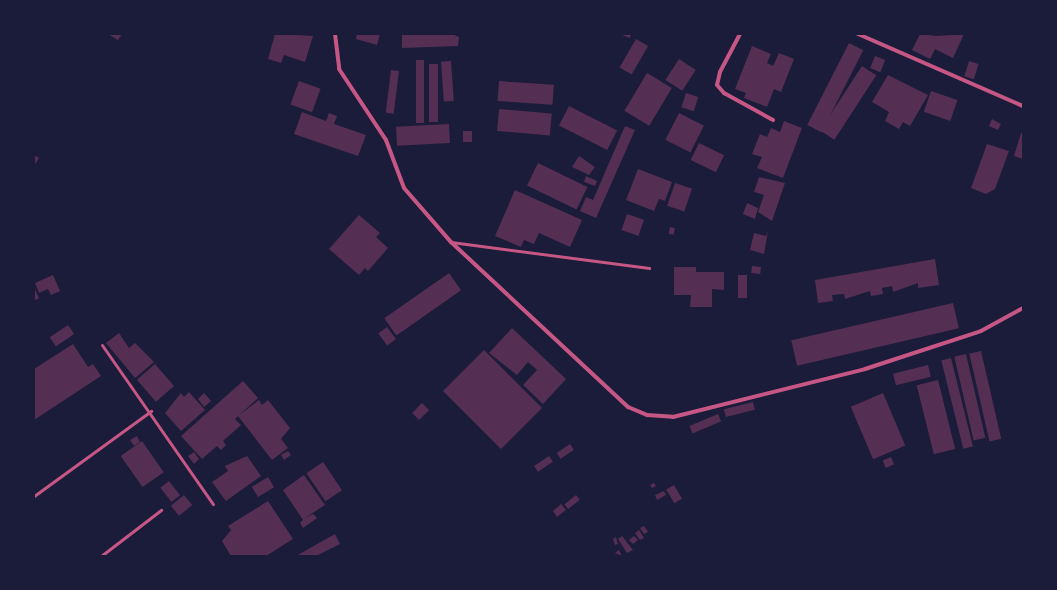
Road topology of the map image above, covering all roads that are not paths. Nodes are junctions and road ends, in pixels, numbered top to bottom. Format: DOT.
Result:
graph roads {
  1 [pos="335,34"];
  2 [pos="740,34"];
  3 [pos="858,34"];
  4 [pos="1023,106"];
  5 [pos="773,120"];
  6 [pos="451,242"];
  7 [pos="648,268"];
  8 [pos="1023,308"];
  9 [pos="102,345"];
  10 [pos="151,411"];
  11 [pos="34,496"];
  12 [pos="213,504"];
  13 [pos="161,510"];
  14 [pos="101,556"];
  1 -- 6 [label="street"];
  2 -- 5 [label="street"];
  3 -- 4 [label="street"];
  6 -- 7 [label="lane"];
  6 -- 8 [label="street"];
  9 -- 10 [label="lane"];
  10 -- 11 [label="lane"];
  10 -- 12 [label="lane"];
  13 -- 14 [label="lane"];
}
